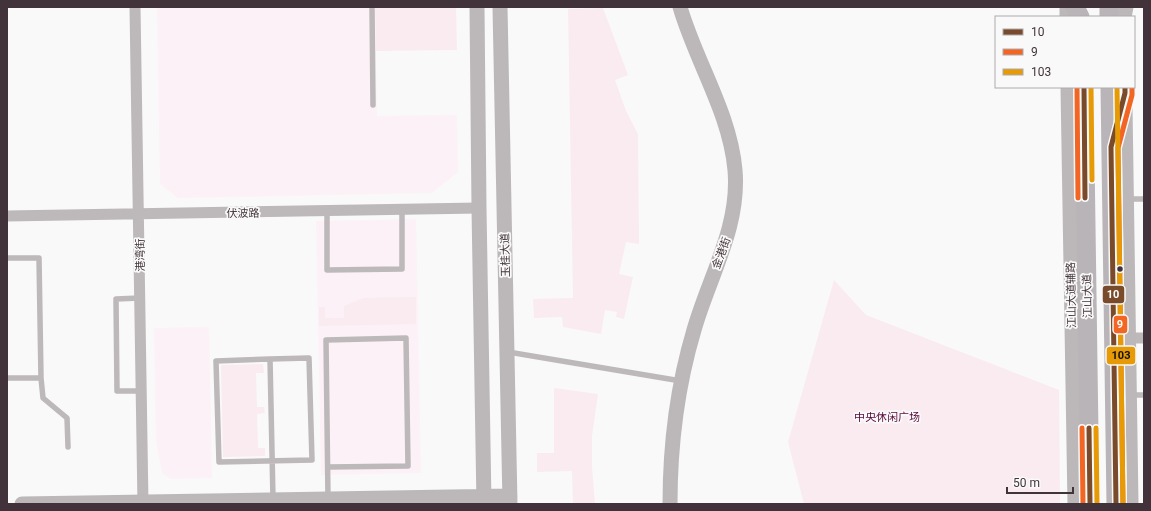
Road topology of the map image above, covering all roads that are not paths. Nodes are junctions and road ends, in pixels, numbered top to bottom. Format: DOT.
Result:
graph roads {
  1 [pos="135,7"];
  2 [pos="372,7"];
  3 [pos="477,7"];
  4 [pos="500,7"];
  5 [pos="680,7"];
  6 [pos="1075,7"];
  7 [pos="1080,16"];
  8 [pos="1068,88"];
  9 [pos="1084,88"];
  10 [pos="1120,89"];
  11 [pos="373,105"];
  12 [pos="1076,110"];
  13 [pos="1126,199"];
  14 [pos="1144,199"];
  15 [pos="479,208"];
  16 [pos="402,210"];
  17 [pos="327,211"];
  18 [pos="139,215"];
  19 [pos="7,216"];
  20 [pos="7,258"];
  21 [pos="140,298"];
  22 [pos="1121,338"];
  23 [pos="1144,338"];
  24 [pos="507,352"];
  25 [pos="270,359"];
  26 [pos="7,378"];
  27 [pos="41,378"];
  28 [pos="681,381"];
  29 [pos="141,390"];
  30 [pos="1137,395"];
  31 [pos="68,447"];
  32 [pos="272,461"];
  33 [pos="328,467"];
  34 [pos="1128,497"];
  35 [pos="328,499"];
  36 [pos="1082,499"];
  37 [pos="274,500"];
  38 [pos="484,500"];
  39 [pos="510,500"];
  40 [pos="250,502"];
  41 [pos="143,503"];
  42 [pos="22,504"];
  43 [pos="38,504"];
  44 [pos="670,504"];
  1 -- 18 [label="street, 港湾街"];
  2 -- 11 [label="lane"];
  3 -- 15 [label="street"];
  4 -- 24 [label="street, 玉桂大道"];
  5 -- 28 [label="street, 金港街"];
  6 -- 7 [label="highway"];
  8 -- 12 [label="street"];
  9 -- 12 [label="highway, 江山大道"];
  10 -- 13 [label="street"];
  10 -- 22 [label="highway"];
  12 -- 36 [label="highway, 江山大道"];
  13 -- 14 [label="lane"];
  13 -- 22 [label="street"];
  15 -- 16 [label="street, 伏波路"];
  15 -- 38 [label="street"];
  16 -- 17 [label="street, 伏波路"];
  16 -- 17 [label="lane"];
  17 -- 18 [label="street, 伏波路"];
  18 -- 19 [label="street, 伏波路"];
  18 -- 21 [label="street, 港湾街"];
  20 -- 27 [label="lane"];
  21 -- 29 [label="street, 港湾街"];
  21 -- 29 [label="lane"];
  22 -- 23 [label="street"];
  22 -- 30 [label="street"];
  22 -- 34 [label="highway"];
  24 -- 28 [label="lane"];
  24 -- 39 [label="street, 玉桂大道"];
  25 -- 32 [label="lane"];
  25 -- 32 [label="lane"];
  25 -- 32 [label="lane"];
  26 -- 27 [label="lane"];
  27 -- 31 [label="lane"];
  28 -- 44 [label="street, 金港街"];
  29 -- 41 [label="street, 港湾街"];
  30 -- 34 [label="street"];
  32 -- 37 [label="lane"];
  33 -- 33 [label="lane"];
  33 -- 35 [label="lane"];
  35 -- 37 [label="street"];
  35 -- 38 [label="street"];
  37 -- 40 [label="street"];
  38 -- 39 [label="street"];
  40 -- 41 [label="street"];
  41 -- 43 [label="street"];
  42 -- 43 [label="street"];
}
